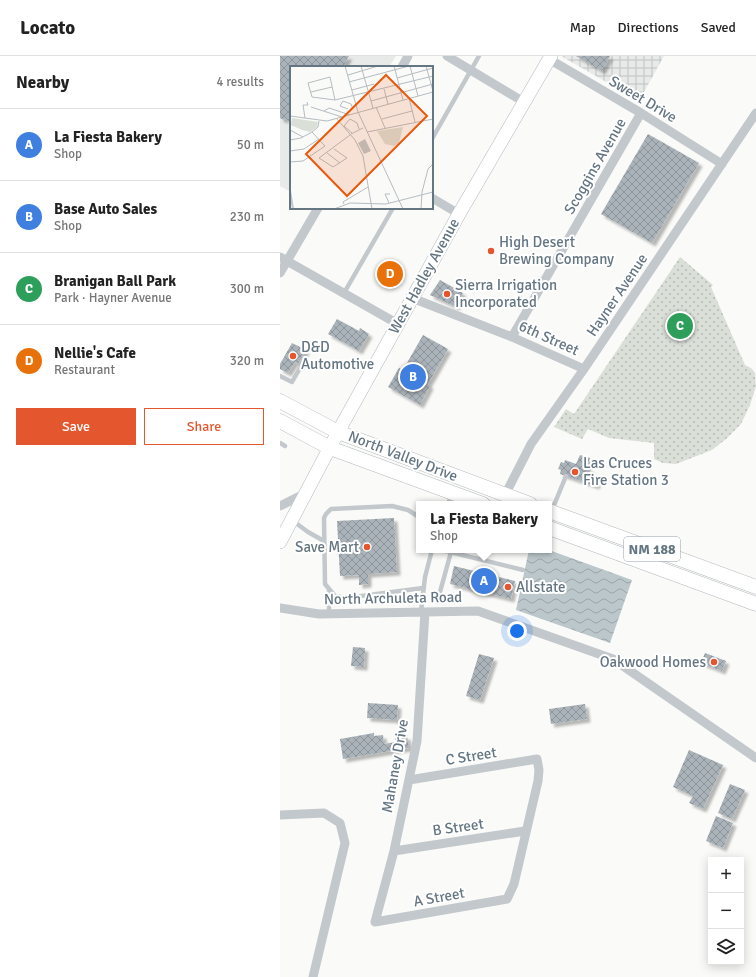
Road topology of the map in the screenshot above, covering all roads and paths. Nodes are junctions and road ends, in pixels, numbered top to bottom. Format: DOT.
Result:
graph roads {
  1 [pos="408,56"];
  2 [pos="448,56"];
  3 [pos="479,56"];
  4 [pos="550,58"];
  5 [pos="403,66"];
  6 [pos="470,70"];
  7 [pos="524,102"];
  8 [pos="641,113"];
  9 [pos="756,113"];
  10 [pos="433,137"];
  11 [pos="722,164"];
  12 [pos="433,199"];
  13 [pos="317,209"];
  14 [pos="392,209"];
  15 [pos="459,214"];
  16 [pos="284,259"];
  17 [pos="280,273"];
  18 [pos="344,293"];
  19 [pos="412,298"];
  20 [pos="398,324"];
  21 [pos="512,337"];
  22 [pos="304,361"];
  23 [pos="584,369"];
  24 [pos="280,376"];
  25 [pos="280,401"];
  26 [pos="280,420"];
  27 [pos="338,432"];
  28 [pos="330,448"];
  29 [pos="566,476"];
  30 [pos="307,493"];
  31 [pos="505,495"];
  32 [pos="450,498"];
  33 [pos="466,501"];
  34 [pos="522,501"];
  35 [pos="280,506"];
  36 [pos="552,507"];
  37 [pos="552,512"];
  38 [pos="416,515"];
  39 [pos="292,520"];
  40 [pos="552,529"];
  41 [pos="324,541"];
  42 [pos="280,542"];
  43 [pos="431,553"];
  44 [pos="451,553"];
  45 [pos="455,553"];
  46 [pos="483,553"];
  47 [pos="481,560"];
  48 [pos="523,570"];
  49 [pos="756,587"];
  50 [pos="423,588"];
  51 [pos="329,590"];
  52 [pos="440,592"];
  53 [pos="756,604"];
  54 [pos="280,608"];
  55 [pos="423,612"];
  56 [pos="329,614"];
  57 [pos="756,758"];
  58 [pos="409,780"];
  59 [pos="280,815"];
  60 [pos="525,831"];
  61 [pos="394,851"];
  62 [pos="375,922"];
  63 [pos="313,977"];
  1 -- 5 [label="street"];
  2 -- 6 [label="street"];
  3 -- 6 [label="lane"];
  4 -- 7 [label="street, West Hadley Avenue"];
  4 -- 8 [label="street, Sweet Drive"];
  6 -- 7 [label="street"];
  6 -- 10 [label="lane"];
  7 -- 15 [label="street, West Hadley Avenue"];
  8 -- 11 [label="street, Sweet Drive"];
  8 -- 21 [label="street, Scoggins Avenue"];
  9 -- 11 [label="street, Hayner Avenue"];
  11 -- 23 [label="street, Hayner Avenue"];
  12 -- 15 [label="street"];
  13 -- 16 [label="street"];
  14 -- 18 [label="lane"];
  15 -- 19 [label="street, West Hadley Avenue"];
  16 -- 17 [label="street"];
  16 -- 18 [label="street"];
  18 -- 20 [label="street"];
  19 -- 20 [label="street, West Hadley Avenue"];
  19 -- 21 [label="street, 6th Street"];
  20 -- 27 [label="street, West Hadley Avenue"];
  21 -- 23 [label="street, 6th Street"];
  22 -- 24 [label="lane"];
  23 -- 31 [label="street, Hayner Avenue"];
  25 -- 27 [label="main road, North Valley Drive"];
  26 -- 28 [label="main road, North Valley Drive"];
  27 -- 28 [label="street, West Hadley Avenue"];
  27 -- 31 [label="main road, North Valley Drive"];
  28 -- 30 [label="street, West Hadley Avenue"];
  28 -- 32 [label="main road, North Valley Drive"];
  29 -- 36 [label="lane"];
  30 -- 35 [label="street"];
  30 -- 39 [label="street, West Hadley Avenue"];
  31 -- 34 [label="main road, North Valley Drive"];
  32 -- 33 [label="main road, North Valley Drive"];
  37 -- 49 [label="main road, NM 188"];
  38 -- 41 [label="lane"];
  39 -- 41 [label="lane"];
  39 -- 42 [label="street, West Hadley Avenue"];
  40 -- 53 [label="main road, NM 188"];
  41 -- 51 [label="lane"];
  43 -- 50 [label="lane"];
  44 -- 52 [label="lane"];
  45 -- 47 [label="lane"];
  46 -- 47 [label="lane"];
  47 -- 48 [label="lane"];
  50 -- 51 [label="lane"];
  50 -- 55 [label="lane"];
  51 -- 56 [label="lane"];
  54 -- 56 [label="street, North Archuleta Road"];
  55 -- 56 [label="street, North Archuleta Road"];
  55 -- 57 [label="street, North Archuleta Road"];
  55 -- 58 [label="street, Mahaney Drive"];
  58 -- 60 [label="street, C Street"];
  58 -- 61 [label="street, Mahaney Drive"];
  59 -- 63 [label="street"];
  60 -- 61 [label="street, B Street"];
  60 -- 62 [label="street, A Street"];
  61 -- 62 [label="street, Mahaney Drive"];
}
